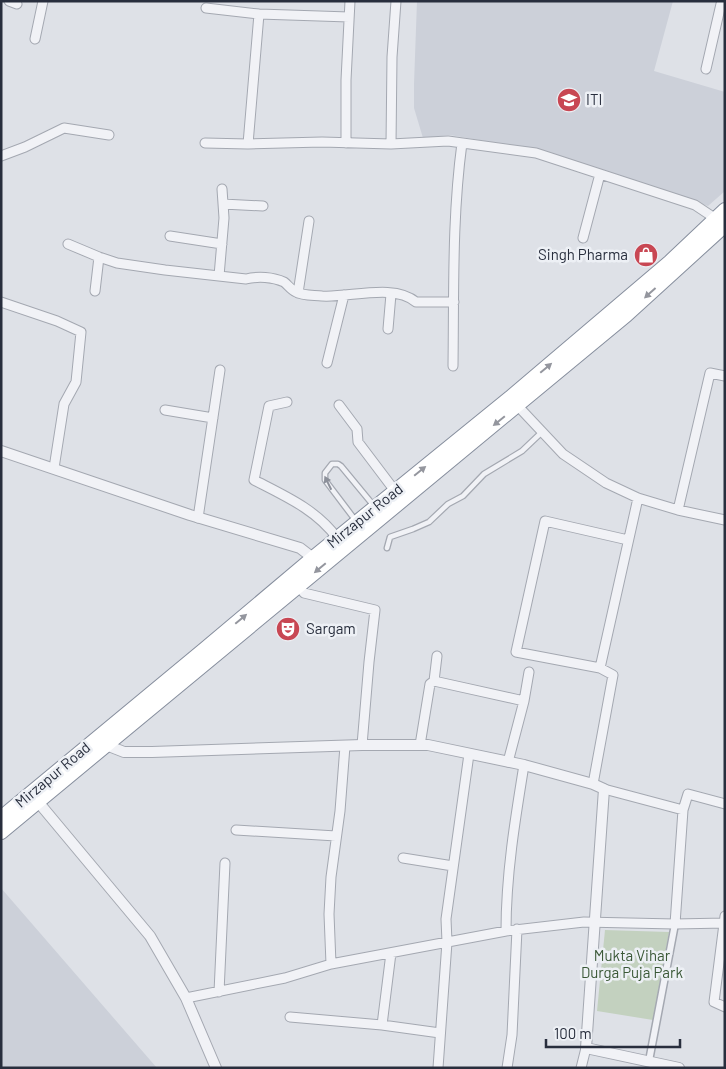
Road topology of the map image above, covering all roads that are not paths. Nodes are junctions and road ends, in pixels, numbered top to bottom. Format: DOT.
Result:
graph roads {
  1 [pos="42,1"];
  2 [pos="350,1"];
  3 [pos="396,1"];
  4 [pos="722,4"];
  5 [pos="206,8"];
  6 [pos="258,14"];
  7 [pos="349,16"];
  8 [pos="35,39"];
  9 [pos="706,69"];
  10 [pos="109,136"];
  11 [pos="204,143"];
  12 [pos="346,143"];
  13 [pos="462,143"];
  14 [pos="248,144"];
  15 [pos="391,144"];
  16 [pos="1,156"];
  17 [pos="600,174"];
  18 [pos="222,189"];
  19 [pos="223,204"];
  20 [pos="263,206"];
  21 [pos="722,218"];
  22 [pos="309,221"];
  23 [pos="170,236"];
  24 [pos="583,238"];
  25 [pos="68,244"];
  26 [pos="222,244"];
  27 [pos="99,258"];
  28 [pos="219,276"];
  29 [pos="96,291"];
  30 [pos="298,293"];
  31 [pos="391,294"];
  32 [pos="344,295"];
  33 [pos="1,302"];
  34 [pos="454,302"];
  35 [pos="388,329"];
  36 [pos="327,363"];
  37 [pos="453,366"];
  38 [pos="220,370"];
  39 [pos="725,376"];
  40 [pos="288,402"];
  41 [pos="514,402"];
  42 [pos="339,405"];
  43 [pos="165,410"];
  44 [pos="213,418"];
  45 [pos="542,432"];
  46 [pos="1,451"];
  47 [pos="54,468"];
  48 [pos="395,491"];
  49 [pos="638,498"];
  50 [pos="375,507"];
  51 [pos="678,510"];
  52 [pos="198,518"];
  53 [pos="725,520"];
  54 [pos="356,522"];
  55 [pos="337,538"];
  56 [pos="628,540"];
  57 [pos="387,548"];
  58 [pos="313,558"];
  59 [pos="294,582"];
  60 [pos="437,656"];
  61 [pos="600,668"];
  62 [pos="529,672"];
  63 [pos="434,681"];
  64 [pos="524,701"];
  65 [pos="100,742"];
  66 [pos="362,745"];
  67 [pos="420,745"];
  68 [pos="345,746"];
  69 [pos="469,754"];
  70 [pos="508,762"];
  71 [pos="524,765"];
  72 [pos="593,784"];
  73 [pos="604,789"];
  74 [pos="35,798"];
  75 [pos="725,804"];
  76 [pos="683,810"];
  77 [pos="1,818"];
  78 [pos="236,830"];
  79 [pos="1,832"];
  80 [pos="336,836"];
  81 [pos="403,858"];
  82 [pos="225,863"];
  83 [pos="453,866"];
  84 [pos="724,921"];
  85 [pos="596,922"];
  86 [pos="676,924"];
  87 [pos="518,929"];
  88 [pos="506,931"];
  89 [pos="447,942"];
  90 [pos="391,953"];
  91 [pos="331,964"];
  92 [pos="219,992"];
  93 [pos="186,998"];
  94 [pos="725,1007"];
  95 [pos="290,1017"];
  96 [pos="382,1024"];
  97 [pos="440,1033"];
  98 [pos="586,1048"];
  99 [pos="649,1062"];
  100 [pos="216,1068"];
  101 [pos="438,1068"];
  102 [pos="507,1068"];
  103 [pos="581,1068"];
  104 [pos="679,1068"];
  1 -- 8 [label="street"];
  2 -- 7 [label="street"];
  3 -- 15 [label="street"];
  4 -- 9 [label="street"];
  5 -- 6 [label="street"];
  6 -- 7 [label="street"];
  6 -- 14 [label="street"];
  7 -- 12 [label="street"];
  10 -- 16 [label="street"];
  11 -- 14 [label="street"];
  12 -- 14 [label="street"];
  12 -- 15 [label="street"];
  13 -- 15 [label="street"];
  13 -- 17 [label="street"];
  13 -- 34 [label="street"];
  17 -- 21 [label="street"];
  17 -- 24 [label="street"];
  18 -- 19 [label="street"];
  19 -- 20 [label="street"];
  19 -- 26 [label="street"];
  21 -- 41 [label="highway, Mirzapur Road"];
  22 -- 30 [label="street"];
  23 -- 26 [label="street"];
  25 -- 27 [label="street"];
  26 -- 28 [label="street"];
  27 -- 28 [label="street"];
  27 -- 29 [label="street"];
  28 -- 30 [label="street"];
  30 -- 32 [label="street"];
  31 -- 32 [label="street"];
  31 -- 34 [label="street"];
  31 -- 35 [label="street"];
  32 -- 36 [label="street"];
  33 -- 47 [label="street"];
  34 -- 37 [label="street"];
  38 -- 44 [label="street"];
  39 -- 51 [label="street"];
  40 -- 55 [label="street"];
  41 -- 45 [label="street"];
  48 -- 41 [label="highway, Mirzapur Road, one-way"];
  41 -- 59 [label="highway, Mirzapur Road, one-way"];
  42 -- 48 [label="street"];
  43 -- 44 [label="street"];
  44 -- 52 [label="street"];
  45 -- 49 [label="street"];
  45 -- 57 [label="lane"];
  46 -- 47 [label="street"];
  47 -- 52 [label="street"];
  48 -- 50 [label="highway, Mirzapur Road"];
  49 -- 51 [label="street"];
  49 -- 56 [label="street"];
  50 -- 54 [label="highway, Mirzapur Road"];
  54 -- 50 [label="lane, one-way"];
  51 -- 53 [label="street"];
  52 -- 58 [label="street"];
  54 -- 55 [label="highway, Mirzapur Road"];
  55 -- 58 [label="highway, Mirzapur Road"];
  56 -- 61 [label="street"];
  56 -- 61 [label="street"];
  58 -- 59 [label="highway, Mirzapur Road"];
  59 -- 65 [label="highway, Mirzapur Road"];
  59 -- 66 [label="street"];
  60 -- 63 [label="street"];
  61 -- 72 [label="street"];
  62 -- 64 [label="street"];
  63 -- 64 [label="street"];
  63 -- 67 [label="street"];
  64 -- 70 [label="street"];
  65 -- 68 [label="street"];
  65 -- 74 [label="highway, Mirzapur Road"];
  66 -- 67 [label="street"];
  66 -- 68 [label="street"];
  67 -- 69 [label="street"];
  68 -- 80 [label="street"];
  69 -- 70 [label="street"];
  69 -- 83 [label="street"];
  70 -- 71 [label="street"];
  71 -- 72 [label="street"];
  71 -- 88 [label="street"];
  72 -- 73 [label="street"];
  73 -- 76 [label="street"];
  73 -- 85 [label="street"];
  74 -- 77 [label="highway, Mirzapur Road"];
  74 -- 79 [label="highway, Mirzapur Road"];
  74 -- 93 [label="street"];
  75 -- 76 [label="street"];
  76 -- 86 [label="street"];
  78 -- 80 [label="street"];
  80 -- 91 [label="street"];
  81 -- 83 [label="street"];
  82 -- 92 [label="street"];
  83 -- 89 [label="street"];
  84 -- 86 [label="street"];
  84 -- 94 [label="street"];
  85 -- 86 [label="street"];
  85 -- 87 [label="street"];
  85 -- 98 [label="street"];
  86 -- 99 [label="street"];
  87 -- 88 [label="street"];
  87 -- 102 [label="street"];
  88 -- 89 [label="street"];
  89 -- 90 [label="street"];
  89 -- 97 [label="street"];
  90 -- 91 [label="street"];
  90 -- 96 [label="street"];
  91 -- 92 [label="street"];
  92 -- 93 [label="street"];
  93 -- 100 [label="street"];
  95 -- 96 [label="street"];
  96 -- 97 [label="street"];
  97 -- 101 [label="street"];
  98 -- 99 [label="street"];
  98 -- 103 [label="street"];
  99 -- 104 [label="street"];
}
